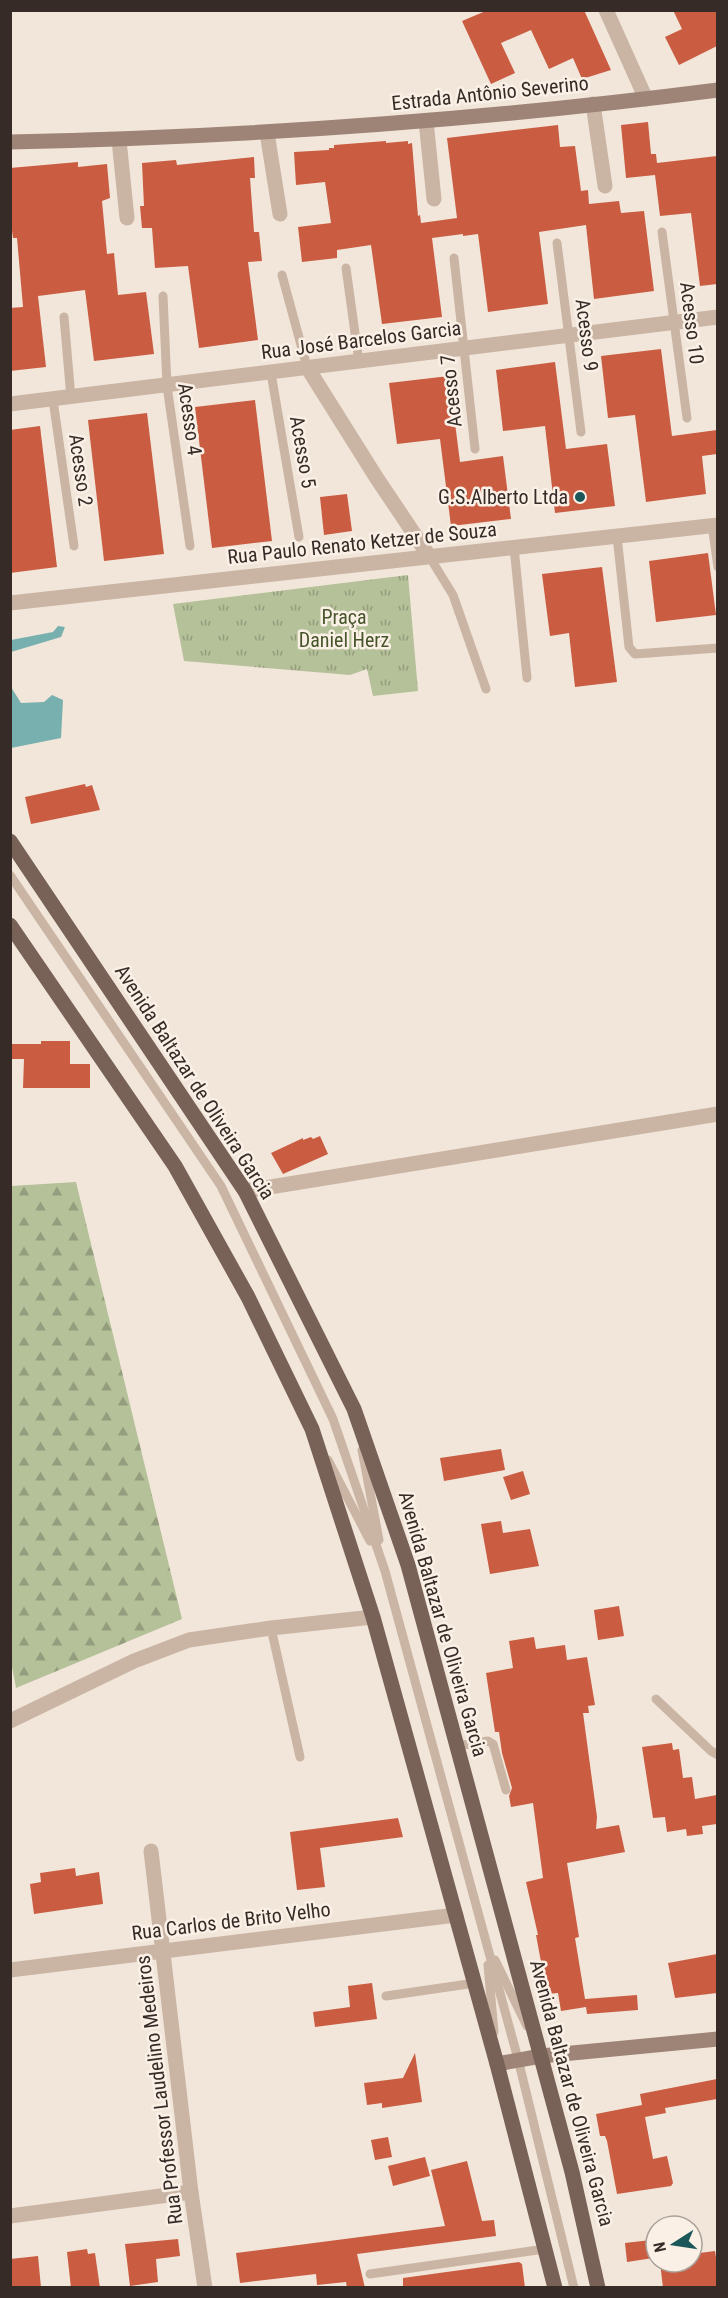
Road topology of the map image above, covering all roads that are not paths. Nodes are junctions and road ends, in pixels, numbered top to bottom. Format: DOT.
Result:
graph roads {
  1 [pos="606,10"];
  2 [pos="717,90"];
  3 [pos="646,99"];
  4 [pos="593,104"];
  5 [pos="426,121"];
  6 [pos="267,133"];
  7 [pos="119,140"];
  8 [pos="10,142"];
  9 [pos="605,186"];
  10 [pos="434,199"];
  11 [pos="280,214"];
  12 [pos="127,218"];
  13 [pos="662,232"];
  14 [pos="557,243"];
  15 [pos="454,258"];
  16 [pos="346,268"];
  17 [pos="282,276"];
  18 [pos="163,296"];
  19 [pos="64,317"];
  20 [pos="717,317"];
  21 [pos="674,322"];
  22 [pos="569,335"];
  23 [pos="464,348"];
  24 [pos="359,362"];
  25 [pos="307,367"];
  26 [pos="271,373"];
  27 [pos="167,386"];
  28 [pos="71,398"];
  29 [pos="53,400"];
  30 [pos="10,405"];
  31 [pos="687,418"];
  32 [pos="581,432"];
  33 [pos="475,449"];
  34 [pos="715,525"];
  35 [pos="617,536"];
  36 [pos="299,537"];
  37 [pos="74,546"];
  38 [pos="190,546"];
  39 [pos="514,547"];
  40 [pos="429,556"];
  41 [pos="717,567"];
  42 [pos="10,603"];
  43 [pos="717,648"];
  44 [pos="527,678"];
  45 [pos="486,689"];
  46 [pos="10,841"];
  47 [pos="10,875"];
  48 [pos="10,925"];
  49 [pos="717,1114"];
  50 [pos="245,1191"];
  51 [pos="354,1409"];
  52 [pos="312,1429"];
  53 [pos="385,1571"];
  54 [pos="373,1617"];
  55 [pos="270,1628"];
  56 [pos="657,1699"];
  57 [pos="10,1721"];
  58 [pos="456,1746"];
  59 [pos="717,1755"];
  60 [pos="300,1756"];
  61 [pos="506,1791"];
  62 [pos="151,1851"];
  63 [pos="456,1915"];
  64 [pos="485,1939"];
  65 [pos="163,1951"];
  66 [pos="10,1970"];
  67 [pos="475,1983"];
  68 [pos="386,1996"];
  69 [pos="717,2039"];
  70 [pos="541,2056"];
  71 [pos="518,2059"];
  72 [pos="497,2064"];
  73 [pos="191,2192"];
  74 [pos="10,2216"];
  75 [pos="545,2248"];
  76 [pos="370,2274"];
  77 [pos="205,2288"];
  78 [pos="555,2288"];
  79 [pos="574,2288"];
  80 [pos="598,2288"];
  1 -- 3 [label="street"];
  2 -- 3 [label="main road, Estrada Antônio Severino"];
  3 -- 4 [label="main road, Estrada Antônio Severino"];
  4 -- 5 [label="main road, Estrada Antônio Severino"];
  4 -- 9 [label="street"];
  5 -- 6 [label="main road, Estrada Antônio Severino"];
  5 -- 10 [label="street"];
  6 -- 7 [label="main road, Estrada Antônio Severino"];
  6 -- 11 [label="street"];
  7 -- 8 [label="main road, Estrada Antônio Severino"];
  7 -- 12 [label="street"];
  13 -- 21 [label="lane, Acesso 10"];
  14 -- 22 [label="lane, Acesso 9"];
  15 -- 23 [label="lane, Acesso 7"];
  16 -- 24 [label="lane"];
  17 -- 25 [label="lane"];
  18 -- 27 [label="lane, Acesso 4"];
  19 -- 28 [label="lane"];
  20 -- 21 [label="street, Rua José Barcelos Garcia"];
  21 -- 22 [label="street, Rua José Barcelos Garcia"];
  21 -- 31 [label="lane, Acesso 10"];
  22 -- 23 [label="street, Rua José Barcelos Garcia"];
  22 -- 32 [label="lane, Acesso 9"];
  23 -- 24 [label="street, Rua José Barcelos Garcia"];
  23 -- 33 [label="lane, Acesso 7"];
  24 -- 25 [label="street, Rua José Barcelos Garcia"];
  25 -- 26 [label="street, Rua José Barcelos Garcia"];
  25 -- 40 [label="street"];
  26 -- 27 [label="street, Rua José Barcelos Garcia"];
  26 -- 36 [label="lane, Acesso 5"];
  27 -- 28 [label="street, Rua José Barcelos Garcia"];
  27 -- 38 [label="lane, Acesso 4"];
  28 -- 29 [label="street, Rua José Barcelos Garcia"];
  29 -- 30 [label="street, Rua José Barcelos Garcia"];
  29 -- 37 [label="lane, Acesso 2"];
  34 -- 35 [label="street, Rua Paulo Renato Ketzer de Souza"];
  34 -- 41 [label="lane"];
  35 -- 39 [label="street, Rua Paulo Renato Ketzer de Souza"];
  35 -- 43 [label="lane"];
  39 -- 40 [label="street, Rua Paulo Renato Ketzer de Souza"];
  39 -- 44 [label="lane"];
  40 -- 42 [label="street, Rua Paulo Renato Ketzer de Souza"];
  40 -- 45 [label="lane"];
  46 -- 50 [label="main road, Avenida Baltazar de Oliveira Garcia"];
  47 -- 53 [label="lane"];
  48 -- 52 [label="main road"];
  49 -- 50 [label="street"];
  50 -- 51 [label="main road, Avenida Baltazar de Oliveira Garcia"];
  51 -- 53 [label="lane"];
  51 -- 58 [label="main road, Avenida Baltazar de Oliveira Garcia"];
  52 -- 53 [label="lane"];
  52 -- 54 [label="main road"];
  53 -- 64 [label="lane"];
  54 -- 55 [label="street"];
  54 -- 63 [label="main road"];
  55 -- 57 [label="street"];
  55 -- 60 [label="lane"];
  56 -- 59 [label="lane"];
  58 -- 61 [label="lane"];
  58 -- 70 [label="main road, Avenida Baltazar de Oliveira Garcia"];
  62 -- 65 [label="street, Rua Professor Laudelino Medeiros"];
  63 -- 65 [label="street, Rua Carlos de Brito Velho"];
  63 -- 67 [label="main road"];
  64 -- 70 [label="lane"];
  64 -- 71 [label="lane"];
  64 -- 72 [label="lane"];
  65 -- 66 [label="street, Rua Carlos de Brito Velho"];
  65 -- 73 [label="street, Rua Professor Laudelino Medeiros"];
  67 -- 68 [label="lane"];
  67 -- 72 [label="main road"];
  69 -- 70 [label="main road"];
  70 -- 71 [label="main road"];
  70 -- 80 [label="main road, Avenida Baltazar de Oliveira Garcia"];
  71 -- 72 [label="main road"];
  71 -- 79 [label="lane"];
  72 -- 75 [label="main road"];
  73 -- 74 [label="street"];
  73 -- 77 [label="street, Rua Professor Laudelino Medeiros"];
  75 -- 76 [label="lane"];
  75 -- 78 [label="main road"];
}
